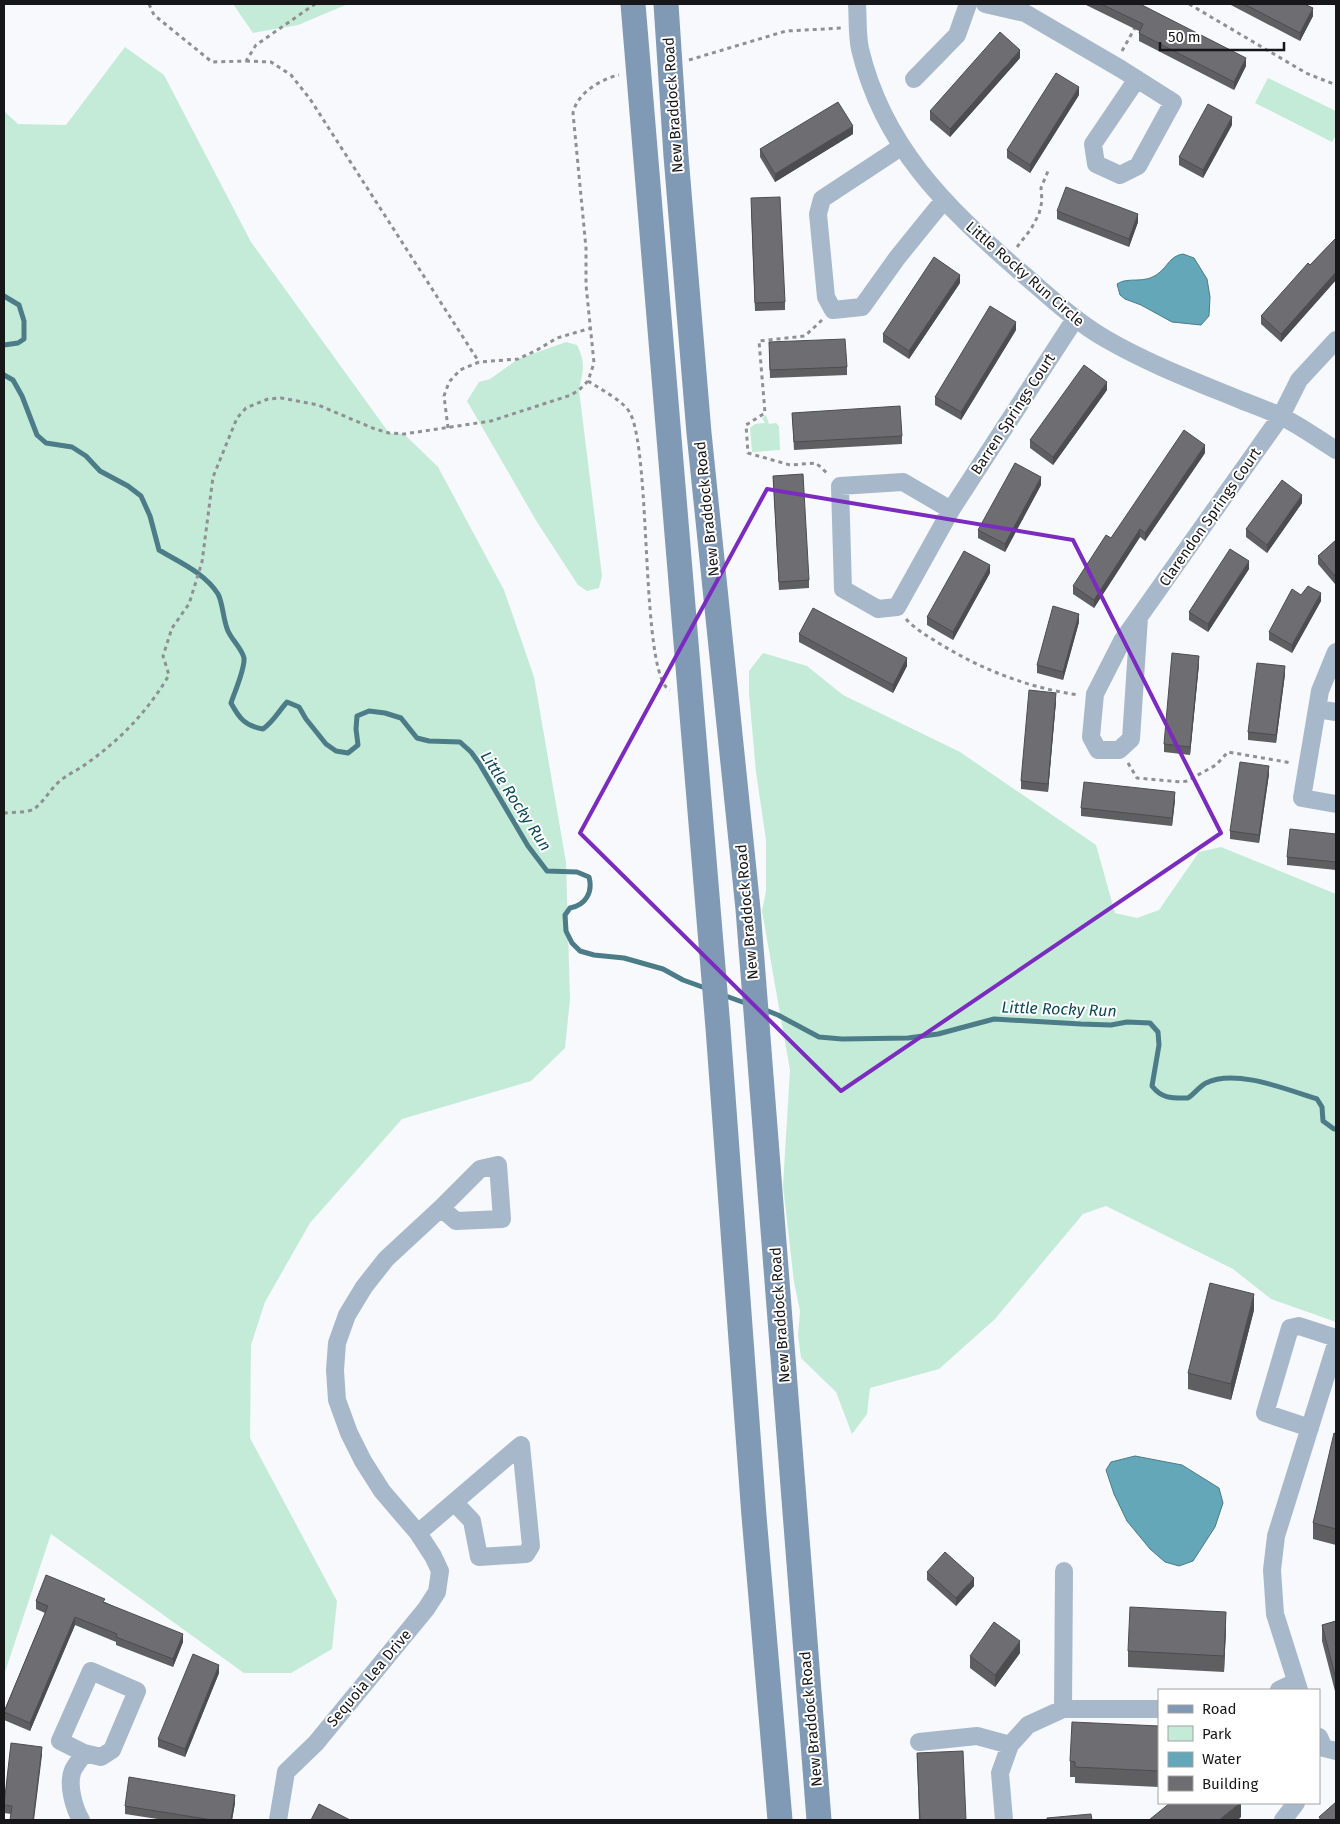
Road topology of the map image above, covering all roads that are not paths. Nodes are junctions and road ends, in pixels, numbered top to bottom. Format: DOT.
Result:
graph roads {
  1 [pos="633,4"];
  2 [pos="666,4"];
  3 [pos="857,4"];
  4 [pos="968,4"];
  5 [pos="985,4"];
  6 [pos="914,79"];
  7 [pos="1137,79"];
  8 [pos="901,147"];
  9 [pos="944,200"];
  10 [pos="1076,319"];
  11 [pos="1336,340"];
  12 [pos="1281,416"];
  13 [pos="1336,450"];
  14 [pos="951,510"];
  15 [pos="1139,618"];
  16 [pos="1336,652"];
  17 [pos="1317,709"];
  18 [pos="1336,712"];
  19 [pos="1336,804"];
  20 [pos="442,1208"];
  21 [pos="1336,1338"];
  22 [pos="1336,1344"];
  23 [pos="1310,1428"];
  24 [pos="454,1502"];
  25 [pos="418,1533"];
  26 [pos="1064,1571"];
  27 [pos="1298,1686"];
  28 [pos="1284,1689"];
  29 [pos="1063,1709"];
  30 [pos="1158,1709"];
  31 [pos="919,1742"];
  32 [pos="1010,1745"];
  33 [pos="84,1753"];
  34 [pos="1295,1804"];
  35 [pos="81,1820"];
  36 [pos="278,1820"];
  37 [pos="780,1820"];
  38 [pos="819,1820"];
  39 [pos="1004,1820"];
  40 [pos="1283,1820"];
  1 -- 37 [label="main road, New Braddock Road"];
  2 -- 38 [label="main road, New Braddock Road"];
  3 -- 8 [label="street, Little Rocky Run Circle"];
  4 -- 6 [label="street"];
  5 -- 7 [label="street"];
  7 -- 7 [label="street"];
  8 -- 9 [label="street, Little Rocky Run Circle"];
  8 -- 9 [label="street"];
  9 -- 10 [label="street, Little Rocky Run Circle"];
  10 -- 12 [label="street, Little Rocky Run Circle"];
  10 -- 14 [label="street, Barren Springs Court"];
  11 -- 12 [label="street, Clarendon Springs Court"];
  12 -- 13 [label="street, Little Rocky Run Circle"];
  12 -- 15 [label="street, Clarendon Springs Court"];
  14 -- 14 [label="street, Barren Springs Court"];
  15 -- 15 [label="street, Clarendon Springs Court"];
  16 -- 17 [label="street"];
  17 -- 18 [label="street"];
  17 -- 19 [label="street"];
  20 -- 25 [label="street, Sequoia Lea Drive"];
  21 -- 23 [label="street"];
  22 -- 23 [label="street"];
  23 -- 27 [label="street"];
  24 -- 24 [label="street"];
  24 -- 25 [label="street"];
  25 -- 36 [label="street, Sequoia Lea Drive"];
  26 -- 29 [label="street"];
  27 -- 28 [label="street"];
  29 -- 30 [label="street"];
  29 -- 32 [label="street"];
  31 -- 32 [label="street"];
  32 -- 39 [label="street"];
  33 -- 33 [label="street"];
  33 -- 35 [label="street"];
  34 -- 40 [label="street"];
}
